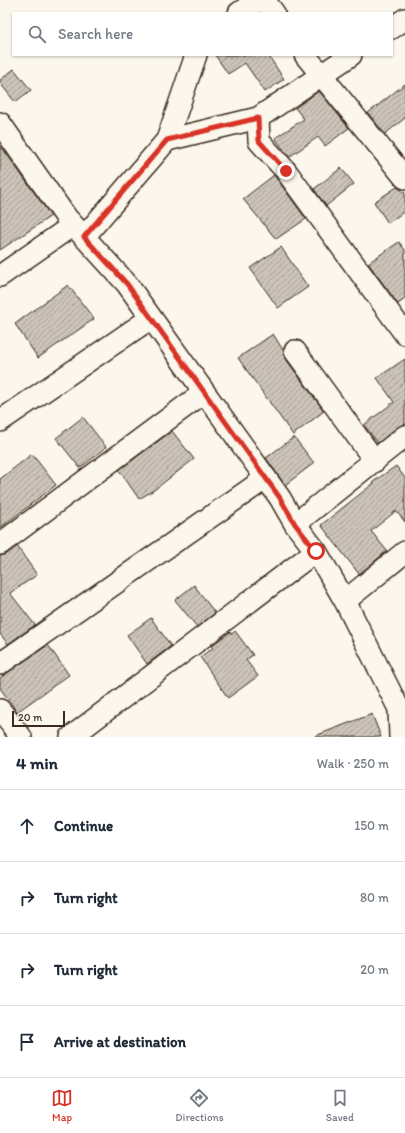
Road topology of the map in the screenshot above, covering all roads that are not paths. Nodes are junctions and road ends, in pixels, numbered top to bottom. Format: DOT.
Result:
graph roads {
  1 [pos="258,0"];
  2 [pos="264,0"];
  3 [pos="240,12"];
  4 [pos="273,12"];
  5 [pos="405,19"];
  6 [pos="393,27"];
  7 [pos="196,56"];
  8 [pos="306,56"];
  9 [pos="350,56"];
  10 [pos="321,75"];
  11 [pos="258,118"];
  12 [pos="3,136"];
  13 [pos="167,140"];
  14 [pos="405,178"];
  15 [pos="78,231"];
  16 [pos="0,276"];
  17 [pos="151,318"];
  18 [pos="405,334"];
  19 [pos="295,351"];
  20 [pos="203,393"];
  21 [pos="0,421"];
  22 [pos="405,436"];
  23 [pos="375,461"];
  24 [pos="266,478"];
  25 [pos="295,524"];
  26 [pos="0,544"];
  27 [pos="316,551"];
  28 [pos="405,552"];
  29 [pos="345,601"];
  30 [pos="0,664"];
  31 [pos="0,710"];
  32 [pos="21,737"];
  33 [pos="71,737"];
  34 [pos="400,737"];
  1 -- 3 [label="street"];
  2 -- 4 [label="street"];
  5 -- 6 [label="street"];
  7 -- 13 [label="street"];
  8 -- 10 [label="street"];
  9 -- 10 [label="street"];
  10 -- 11 [label="street"];
  10 -- 14 [label="street"];
  11 -- 13 [label="street"];
  11 -- 18 [label="street"];
  12 -- 15 [label="street"];
  13 -- 15 [label="street"];
  15 -- 16 [label="street"];
  15 -- 17 [label="street"];
  17 -- 20 [label="street"];
  17 -- 21 [label="street"];
  19 -- 23 [label="street"];
  20 -- 24 [label="street"];
  20 -- 26 [label="street"];
  22 -- 23 [label="street"];
  23 -- 25 [label="street"];
  24 -- 25 [label="street"];
  24 -- 30 [label="street"];
  25 -- 27 [label="street"];
  27 -- 29 [label="street"];
  27 -- 33 [label="street"];
  28 -- 29 [label="street"];
  29 -- 34 [label="street"];
  31 -- 32 [label="street"];
}
